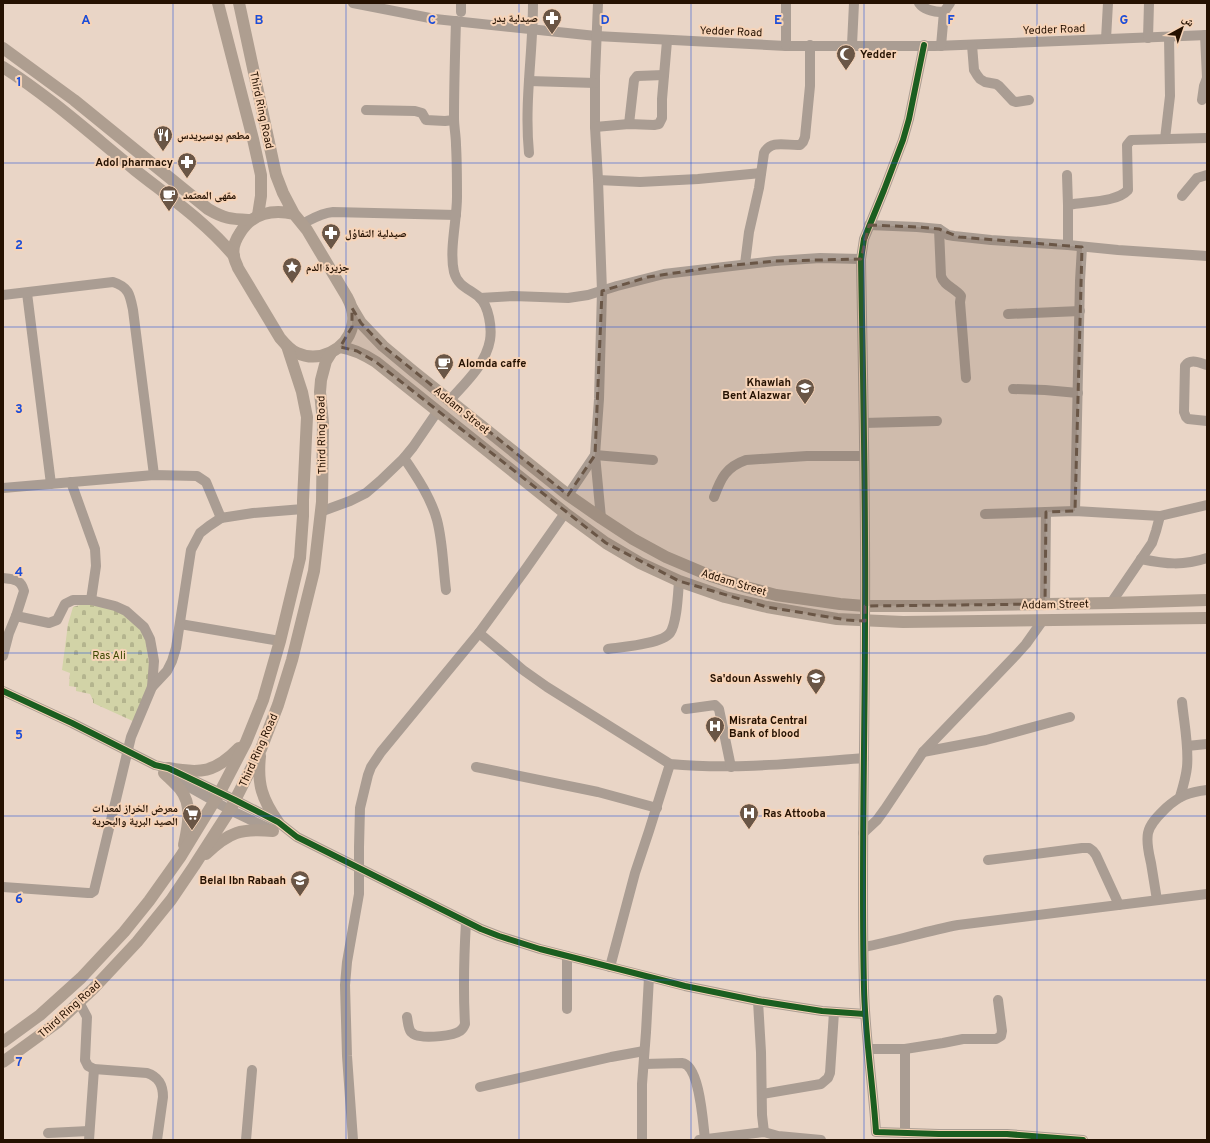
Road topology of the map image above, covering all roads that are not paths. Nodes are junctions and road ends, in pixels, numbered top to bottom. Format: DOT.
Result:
graph roads {
  1 [pos="218,3"];
  2 [pos="239,3"];
  3 [pos="248,3"];
  4 [pos="353,3"];
  5 [pos="533,3"];
  6 [pos="598,3"];
  7 [pos="786,3"];
  8 [pos="854,3"];
  9 [pos="919,3"];
  10 [pos="950,3"];
  11 [pos="1108,3"];
  12 [pos="1149,3"];
  13 [pos="944,12"];
  14 [pos="242,18"];
  15 [pos="456,21"];
  16 [pos="533,30"];
  17 [pos="1206,35"];
  18 [pos="596,36"];
  19 [pos="1148,38"];
  20 [pos="1169,38"];
  21 [pos="1106,39"];
  22 [pos="667,40"];
  23 [pos="852,45"];
  24 [pos="972,45"];
  25 [pos="786,46"];
  26 [pos="810,46"];
  27 [pos="924,46"];
  28 [pos="941,46"];
  29 [pos="3,48"];
  30 [pos="3,67"];
  31 [pos="664,75"];
  32 [pos="529,81"];
  33 [pos="595,83"];
  34 [pos="1029,100"];
  35 [pos="1202,100"];
  36 [pos="366,110"];
  37 [pos="454,120"];
  38 [pos="629,124"];
  39 [pos="595,127"];
  40 [pos="1207,138"];
  41 [pos="1165,139"];
  42 [pos="529,153"];
  43 [pos="761,172"];
  44 [pos="1067,175"];
  45 [pos="1207,175"];
  46 [pos="598,180"];
  47 [pos="1182,196"];
  48 [pos="1068,205"];
  49 [pos="294,214"];
  50 [pos="456,215"];
  51 [pos="254,218"];
  52 [pos="302,224"];
  53 [pos="869,225"];
  54 [pos="939,229"];
  55 [pos="1068,245"];
  56 [pos="1082,248"];
  57 [pos="234,256"];
  58 [pos="1207,256"];
  59 [pos="861,259"];
  60 [pos="745,264"];
  61 [pos="602,291"];
  62 [pos="27,293"];
  63 [pos="3,295"];
  64 [pos="480,298"];
  65 [pos="352,308"];
  66 [pos="1080,311"];
  67 [pos="1008,314"];
  68 [pos="287,346"];
  69 [pos="336,350"];
  70 [pos="1207,365"];
  71 [pos="966,378"];
  72 [pos="1013,389"];
  73 [pos="1078,393"];
  74 [pos="450,400"];
  75 [pos="437,412"];
  76 [pos="937,421"];
  77 [pos="1207,421"];
  78 [pos="864,423"];
  79 [pos="595,455"];
  80 [pos="864,456"];
  81 [pos="404,458"];
  82 [pos="653,460"];
  83 [pos="154,475"];
  84 [pos="71,482"];
  85 [pos="51,484"];
  86 [pos="3,488"];
  87 [pos="568,495"];
  88 [pos="714,497"];
  89 [pos="1207,505"];
  90 [pos="303,509"];
  91 [pos="1075,511"];
  92 [pos="320,512"];
  93 [pos="1046,512"];
  94 [pos="565,513"];
  95 [pos="985,514"];
  96 [pos="1160,516"];
  97 [pos="221,518"];
  98 [pos="601,518"];
  99 [pos="1207,558"];
  100 [pos="1141,559"];
  101 [pos="3,578"];
  102 [pos="679,581"];
  103 [pos="446,590"];
  104 [pos="91,600"];
  105 [pos="1207,600"];
  106 [pos="1112,603"];
  107 [pos="1045,604"];
  108 [pos="865,606"];
  109 [pos="16,616"];
  110 [pos="1207,618"];
  111 [pos="1043,620"];
  112 [pos="866,621"];
  113 [pos="180,624"];
  114 [pos="478,633"];
  115 [pos="280,641"];
  116 [pos="608,650"];
  117 [pos="3,656"];
  118 [pos="152,687"];
  119 [pos="3,691"];
  120 [pos="263,700"];
  121 [pos="1182,702"];
  122 [pos="278,704"];
  123 [pos="686,709"];
  124 [pos="1070,717"];
  125 [pos="246,742"];
  126 [pos="1207,744"];
  127 [pos="1187,746"];
  128 [pos="261,749"];
  129 [pos="128,750"];
  130 [pos="923,752"];
  131 [pos="864,758"];
  132 [pos="670,764"];
  133 [pos="476,766"];
  134 [pos="731,767"];
  135 [pos="162,768"];
  136 [pos="1207,790"];
  137 [pos="217,797"];
  138 [pos="1180,797"];
  139 [pos="232,805"];
  140 [pos="657,808"];
  141 [pos="275,827"];
  142 [pos="863,833"];
  143 [pos="181,856"];
  144 [pos="988,860"];
  145 [pos="194,866"];
  146 [pos="359,868"];
  147 [pos="3,887"];
  148 [pos="1207,894"];
  149 [pos="1157,900"];
  150 [pos="1119,905"];
  151 [pos="466,922"];
  152 [pos="864,947"];
  153 [pos="567,956"];
  154 [pos="610,967"];
  155 [pos="649,977"];
  156 [pos="998,1000"];
  157 [pos="758,1001"];
  158 [pos="79,1002"];
  159 [pos="567,1009"];
  160 [pos="834,1012"];
  161 [pos="865,1014"];
  162 [pos="407,1017"];
  163 [pos="3,1042"];
  164 [pos="869,1049"];
  165 [pos="905,1049"];
  166 [pos="644,1051"];
  167 [pos="3,1062"];
  168 [pos="644,1064"];
  169 [pos="94,1070"];
  170 [pos="252,1070"];
  171 [pos="480,1087"];
  172 [pos="762,1094"];
  173 [pos="764,1132"];
  174 [pos="48,1133"];
  175 [pos="905,1133"];
  176 [pos="89,1136"];
  177 [pos="876,1136"];
  178 [pos="778,1138"];
  179 [pos="157,1140"];
  180 [pos="246,1140"];
  181 [pos="353,1140"];
  182 [pos="642,1140"];
  183 [pos="702,1140"];
  184 [pos="821,1140"];
  185 [pos="1083,1140"];
  1 -- 51 [label="main road, Third Ring Road"];
  2 -- 14 [label="main road, Third Ring Road"];
  3 -- 14 [label="main road"];
  4 -- 15 [label="street, Yedder Road"];
  5 -- 16 [label="street"];
  6 -- 18 [label="street"];
  7 -- 25 [label="street"];
  8 -- 23 [label="street"];
  9 -- 13 [label="street"];
  10 -- 13 [label="street"];
  11 -- 21 [label="street"];
  12 -- 19 [label="street"];
  13 -- 28 [label="street"];
  14 -- 49 [label="main road, Third Ring Road"];
  15 -- 16 [label="street, Yedder Road"];
  15 -- 37 [label="street"];
  16 -- 18 [label="street, Yedder Road"];
  16 -- 32 [label="street"];
  17 -- 20 [label="street, Yedder Road"];
  17 -- 35 [label="street"];
  18 -- 22 [label="street, Yedder Road"];
  18 -- 33 [label="street"];
  19 -- 20 [label="street, Yedder Road"];
  19 -- 21 [label="street, Yedder Road"];
  20 -- 41 [label="street"];
  21 -- 24 [label="street, Yedder Road"];
  22 -- 25 [label="street, Yedder Road"];
  22 -- 31 [label="street"];
  23 -- 26 [label="street, Yedder Road"];
  23 -- 27 [label="street, Yedder Road"];
  24 -- 28 [label="street, Yedder Road"];
  24 -- 34 [label="street"];
  25 -- 26 [label="street, Yedder Road"];
  26 -- 43 [label="street"];
  27 -- 28 [label="street, Yedder Road"];
  27 -- 53 [label="street"];
  29 -- 51 [label="main road"];
  30 -- 57 [label="main road"];
  31 -- 38 [label="street"];
  31 -- 38 [label="street"];
  32 -- 33 [label="street"];
  32 -- 42 [label="street"];
  33 -- 39 [label="street"];
  36 -- 37 [label="street"];
  37 -- 50 [label="street"];
  38 -- 39 [label="street"];
  39 -- 46 [label="street"];
  40 -- 41 [label="street"];
  41 -- 48 [label="street"];
  43 -- 46 [label="street"];
  43 -- 60 [label="street"];
  44 -- 48 [label="street"];
  45 -- 47 [label="street"];
  46 -- 61 [label="street"];
  48 -- 55 [label="street"];
  49 -- 51 [label="main road"];
  49 -- 52 [label="main road, Third Ring Road"];
  50 -- 52 [label="street"];
  50 -- 64 [label="street"];
  51 -- 57 [label="main road"];
  52 -- 65 [label="main road, Addam Street"];
  53 -- 54 [label="street"];
  53 -- 59 [label="street"];
  54 -- 55 [label="street"];
  54 -- 71 [label="street"];
  55 -- 56 [label="street"];
  56 -- 58 [label="street"];
  56 -- 66 [label="street"];
  57 -- 68 [label="main road"];
  59 -- 60 [label="street"];
  59 -- 78 [label="street"];
  60 -- 61 [label="street"];
  61 -- 64 [label="street"];
  61 -- 79 [label="street"];
  62 -- 63 [label="street"];
  62 -- 83 [label="street"];
  62 -- 85 [label="street"];
  64 -- 74 [label="street"];
  65 -- 69 [label="main road, Third Ring Road"];
  65 -- 74 [label="main road, Addam Street"];
  66 -- 67 [label="street"];
  66 -- 73 [label="street"];
  68 -- 69 [label="main road"];
  68 -- 90 [label="main road, Third Ring Road"];
  69 -- 75 [label="main road, Addam Street"];
  69 -- 92 [label="main road, Third Ring Road"];
  70 -- 77 [label="street"];
  72 -- 73 [label="street"];
  73 -- 91 [label="street"];
  74 -- 87 [label="main road, Addam Street"];
  75 -- 81 [label="street"];
  75 -- 94 [label="main road, Addam Street"];
  76 -- 78 [label="street"];
  78 -- 80 [label="street"];
  79 -- 82 [label="street"];
  79 -- 87 [label="street"];
  79 -- 98 [label="street"];
  80 -- 88 [label="street"];
  80 -- 108 [label="street"];
  81 -- 92 [label="street"];
  81 -- 103 [label="street"];
  83 -- 84 [label="street"];
  83 -- 97 [label="street"];
  84 -- 85 [label="street"];
  84 -- 104 [label="street"];
  85 -- 86 [label="street"];
  87 -- 98 [label="main road, Addam Street"];
  89 -- 96 [label="street"];
  90 -- 97 [label="street"];
  90 -- 115 [label="main road, Third Ring Road"];
  91 -- 93 [label="street"];
  91 -- 96 [label="street"];
  92 -- 122 [label="main road, Third Ring Road"];
  93 -- 95 [label="street"];
  93 -- 107 [label="street"];
  94 -- 102 [label="main road, Addam Street"];
  94 -- 114 [label="street"];
  96 -- 100 [label="street"];
  97 -- 113 [label="street"];
  98 -- 108 [label="main road, Addam Street"];
  99 -- 100 [label="street"];
  100 -- 106 [label="street"];
  101 -- 109 [label="street"];
  102 -- 112 [label="main road, Addam Street"];
  102 -- 116 [label="street"];
  104 -- 109 [label="street"];
  104 -- 118 [label="street"];
  105 -- 106 [label="main road, Addam Street"];
  106 -- 107 [label="main road, Addam Street"];
  107 -- 108 [label="main road, Addam Street"];
  108 -- 112 [label="street"];
  109 -- 117 [label="street"];
  110 -- 111 [label="main road, Addam Street"];
  111 -- 112 [label="main road, Addam Street"];
  111 -- 130 [label="street"];
  112 -- 131 [label="street"];
  113 -- 115 [label="street"];
  113 -- 118 [label="street"];
  114 -- 132 [label="street"];
  114 -- 146 [label="street"];
  115 -- 120 [label="main road, Third Ring Road"];
  118 -- 129 [label="street"];
  119 -- 129 [label="street"];
  120 -- 122 [label="main road"];
  120 -- 125 [label="main road, Third Ring Road"];
  121 -- 127 [label="street"];
  122 -- 128 [label="main road, Third Ring Road"];
  123 -- 134 [label="street"];
  124 -- 130 [label="street"];
  125 -- 135 [label="main road"];
  125 -- 137 [label="main road, Third Ring Road"];
  126 -- 127 [label="street"];
  127 -- 138 [label="street"];
  128 -- 139 [label="main road, Third Ring Road"];
  128 -- 141 [label="main road"];
  129 -- 135 [label="street"];
  129 -- 147 [label="street"];
  130 -- 142 [label="street"];
  131 -- 134 [label="street"];
  131 -- 142 [label="street"];
  132 -- 134 [label="street"];
  132 -- 140 [label="street"];
  133 -- 140 [label="street"];
  135 -- 137 [label="street"];
  135 -- 143 [label="main road"];
  136 -- 138 [label="street"];
  137 -- 139 [label="street"];
  137 -- 143 [label="main road, Third Ring Road"];
  138 -- 149 [label="street"];
  139 -- 141 [label="street"];
  139 -- 145 [label="main road, Third Ring Road"];
  140 -- 154 [label="street"];
  141 -- 145 [label="main road"];
  141 -- 146 [label="street"];
  142 -- 152 [label="street"];
  143 -- 163 [label="main road, Third Ring Road"];
  144 -- 150 [label="street"];
  145 -- 158 [label="main road, Third Ring Road"];
  146 -- 151 [label="street"];
  146 -- 181 [label="street"];
  148 -- 149 [label="street"];
  149 -- 150 [label="street"];
  150 -- 152 [label="street"];
  151 -- 153 [label="street"];
  151 -- 162 [label="street"];
  152 -- 161 [label="street"];
  153 -- 154 [label="street"];
  153 -- 159 [label="street"];
  154 -- 155 [label="street"];
  155 -- 157 [label="street"];
  155 -- 166 [label="street"];
  156 -- 165 [label="street"];
  157 -- 160 [label="street"];
  157 -- 172 [label="street"];
  158 -- 167 [label="main road, Third Ring Road"];
  158 -- 169 [label="street"];
  160 -- 161 [label="street"];
  160 -- 172 [label="street"];
  161 -- 164 [label="street"];
  164 -- 165 [label="street"];
  164 -- 177 [label="street"];
  165 -- 175 [label="street"];
  166 -- 168 [label="street"];
  166 -- 171 [label="street"];
  168 -- 182 [label="street"];
  168 -- 183 [label="street"];
  169 -- 176 [label="street"];
  169 -- 179 [label="street"];
  170 -- 180 [label="street"];
  172 -- 173 [label="street"];
  173 -- 178 [label="street"];
  173 -- 183 [label="street"];
  174 -- 176 [label="street"];
  175 -- 177 [label="street"];
  175 -- 185 [label="street"];
  178 -- 184 [label="street"];
}
